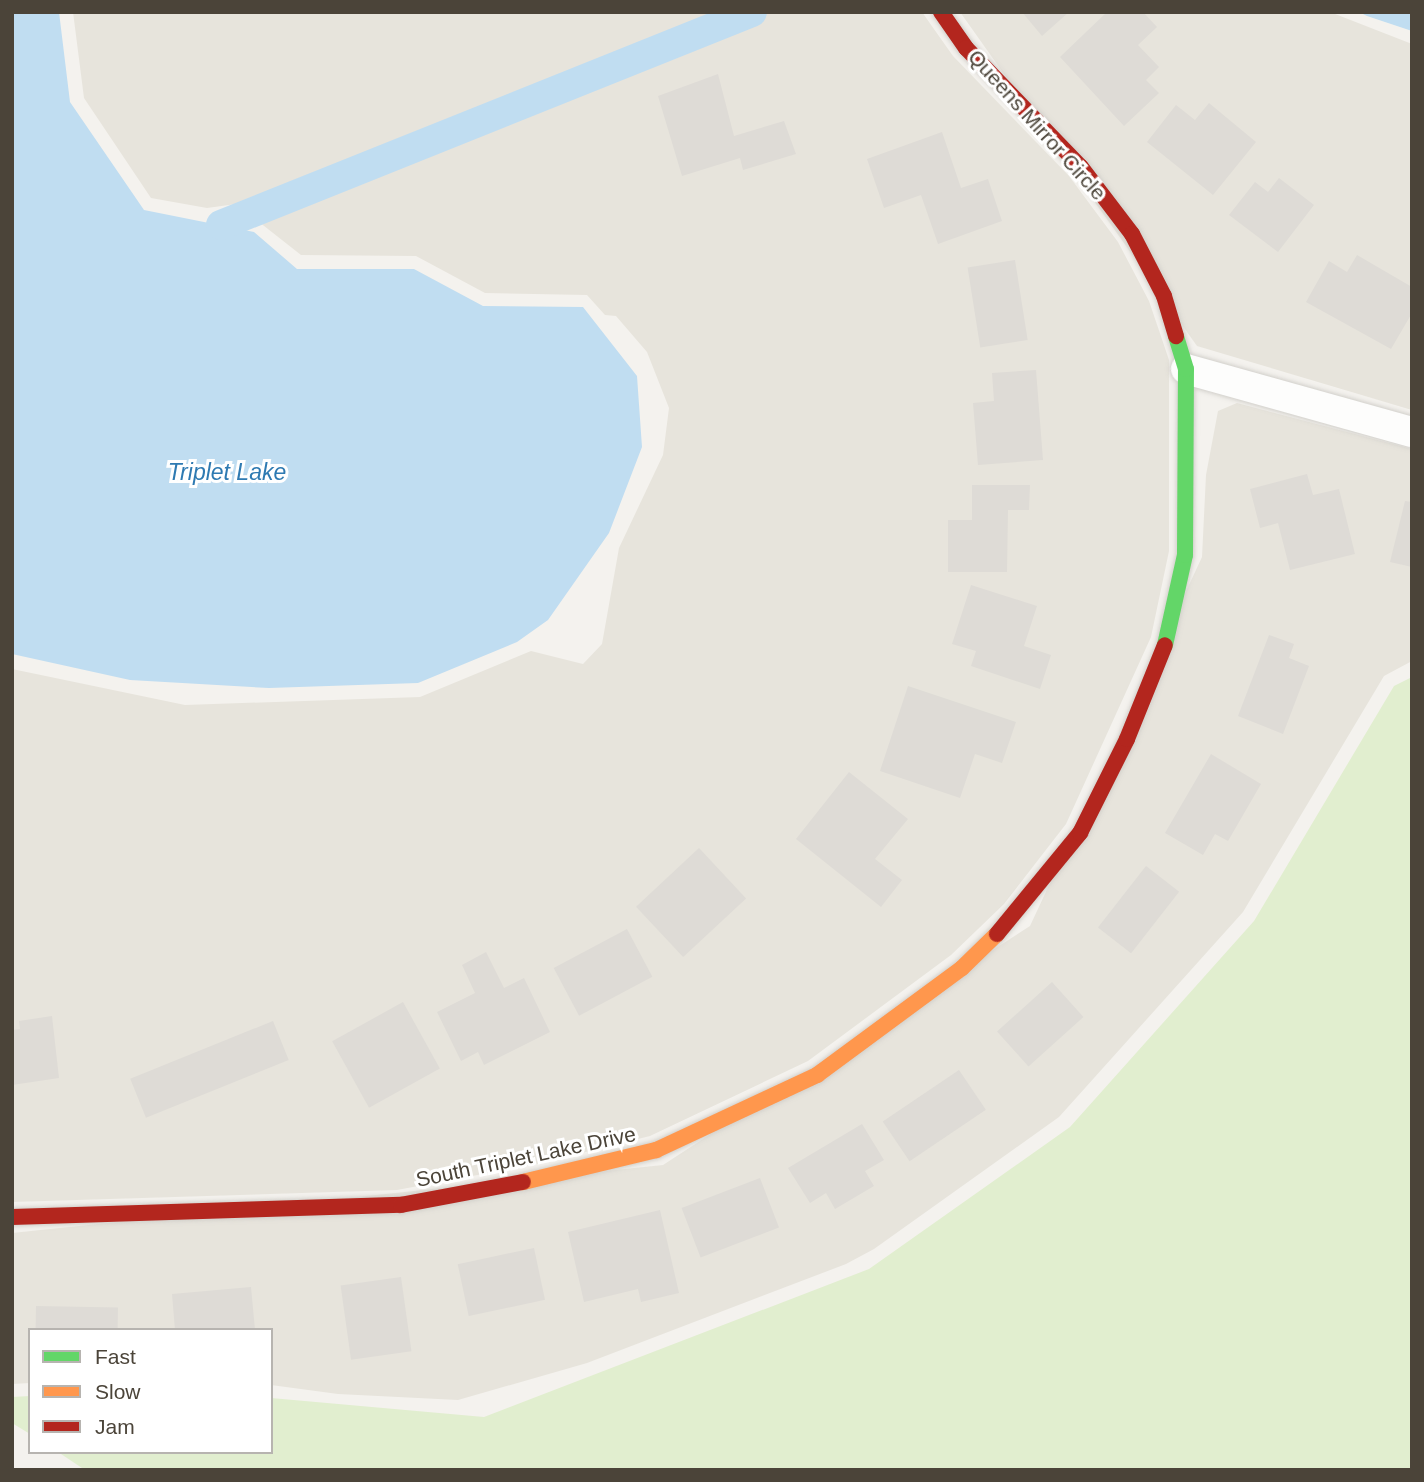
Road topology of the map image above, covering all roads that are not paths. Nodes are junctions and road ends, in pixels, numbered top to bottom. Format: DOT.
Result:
graph roads {
  1 [pos="941,12"];
  2 [pos="1186,369"];
  3 [pos="1412,432"];
  4 [pos="12,1217"];
  1 -- 2 [label="street, Queens Mirror Circle"];
  2 -- 3 [label="street"];
  2 -- 4 [label="street, South Triplet Lake Drive"];
}
